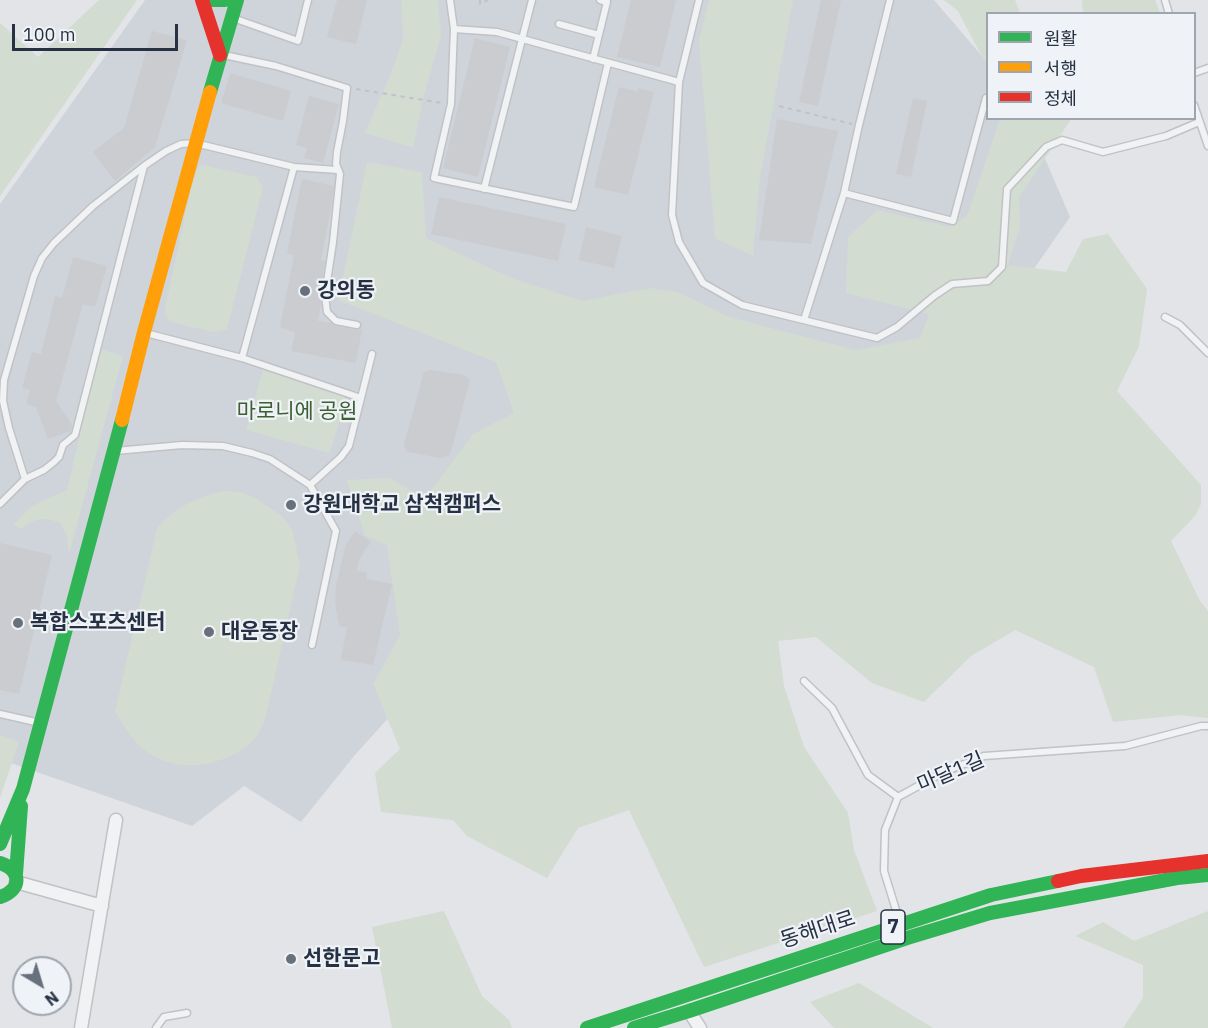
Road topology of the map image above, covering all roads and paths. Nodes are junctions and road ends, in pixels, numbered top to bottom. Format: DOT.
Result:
graph roads {
  1 [pos="202,0"];
  2 [pos="212,0"];
  3 [pos="225,0"];
  4 [pos="237,0"];
  5 [pos="308,0"];
  6 [pos="450,0"];
  7 [pos="480,0"];
  8 [pos="488,0"];
  9 [pos="532,0"];
  10 [pos="699,0"];
  11 [pos="890,0"];
  12 [pos="605,1"];
  13 [pos="231,17"];
  14 [pos="559,24"];
  15 [pos="454,29"];
  16 [pos="599,35"];
  17 [pos="522,39"];
  18 [pos="220,55"];
  19 [pos="593,59"];
  20 [pos="608,63"];
  21 [pos="679,82"];
  22 [pos="347,87"];
  23 [pos="986,98"];
  24 [pos="451,104"];
  25 [pos="779,106"];
  26 [pos="1196,112"];
  27 [pos="1199,122"];
  28 [pos="859,125"];
  29 [pos="195,143"];
  30 [pos="1208,146"];
  31 [pos="144,166"];
  32 [pos="294,167"];
  33 [pos="338,170"];
  34 [pos="484,189"];
  35 [pos="844,194"];
  36 [pos="1165,318"];
  37 [pos="804,320"];
  38 [pos="357,325"];
  39 [pos="144,333"];
  40 [pos="1208,353"];
  41 [pos="372,354"];
  42 [pos="242,358"];
  43 [pos="361,398"];
  44 [pos="114,451"];
  45 [pos="25,479"];
  46 [pos="310,485"];
  47 [pos="0,504"];
  48 [pos="312,645"];
  49 [pos="804,681"];
  50 [pos="0,714"];
  51 [pos="41,723"];
  52 [pos="1208,726"];
  53 [pos="22,789"];
  54 [pos="898,797"];
  55 [pos="116,820"];
  56 [pos="0,844"];
  57 [pos="1208,861"];
  58 [pos="0,863"];
  59 [pos="1208,875"];
  60 [pos="10,887"];
  61 [pos="0,906"];
  62 [pos="102,906"];
  63 [pos="900,925"];
  64 [pos="689,1011"];
  65 [pos="187,1013"];
  66 [pos="81,1028"];
  67 [pos="156,1028"];
  68 [pos="587,1028"];
  69 [pos="634,1028"];
  70 [pos="700,1028"];
  1 -- 18 [label="main road"];
  2 -- 3 [label="main road"];
  4 -- 13 [label="main road"];
  5 -- 13 [label="lane"];
  6 -- 15 [label="lane"];
  7 -- 8 [label="path"];
  9 -- 17 [label="lane"];
  10 -- 21 [label="lane"];
  11 -- 28 [label="lane"];
  12 -- 16 [label="lane"];
  13 -- 18 [label="main road"];
  14 -- 16 [label="lane"];
  15 -- 17 [label="lane"];
  15 -- 24 [label="lane"];
  16 -- 19 [label="lane"];
  17 -- 19 [label="lane"];
  17 -- 34 [label="lane"];
  18 -- 22 [label="lane"];
  18 -- 29 [label="main road"];
  19 -- 20 [label="lane"];
  20 -- 21 [label="lane"];
  20 -- 34 [label="lane"];
  21 -- 37 [label="lane"];
  22 -- 24 [label="path"];
  22 -- 33 [label="lane"];
  23 -- 35 [label="lane"];
  24 -- 34 [label="lane"];
  25 -- 28 [label="path"];
  26 -- 27 [label="lane"];
  27 -- 30 [label="lane"];
  27 -- 37 [label="lane"];
  28 -- 35 [label="lane"];
  29 -- 31 [label="lane"];
  29 -- 32 [label="lane"];
  29 -- 39 [label="main road"];
  31 -- 45 [label="lane"];
  31 -- 45 [label="lane"];
  32 -- 33 [label="lane"];
  32 -- 42 [label="lane"];
  33 -- 38 [label="lane"];
  35 -- 37 [label="lane"];
  36 -- 40 [label="lane"];
  39 -- 42 [label="lane"];
  39 -- 44 [label="main road"];
  41 -- 43 [label="lane"];
  42 -- 43 [label="lane"];
  43 -- 46 [label="lane"];
  44 -- 46 [label="lane"];
  44 -- 51 [label="main road"];
  45 -- 47 [label="lane"];
  46 -- 48 [label="lane"];
  49 -- 54 [label="lane"];
  50 -- 51 [label="lane"];
  51 -- 53 [label="main road"];
  52 -- 54 [label="lane, 마달1길"];
  53 -- 56 [label="main road"];
  53 -- 60 [label="main road"];
  54 -- 63 [label="lane, 마달1길"];
  55 -- 62 [label="street"];
  57 -- 63 [label="main road, 동해대로 / 7"];
  58 -- 60 [label="main road"];
  59 -- 64 [label="main road, 동해대로 / 7"];
  60 -- 61 [label="main road"];
  60 -- 62 [label="street"];
  62 -- 66 [label="street"];
  63 -- 68 [label="main road, 동해대로 / 7"];
  64 -- 69 [label="main road, 동해대로 / 7"];
  64 -- 70 [label="street"];
  65 -- 67 [label="lane"];
}
